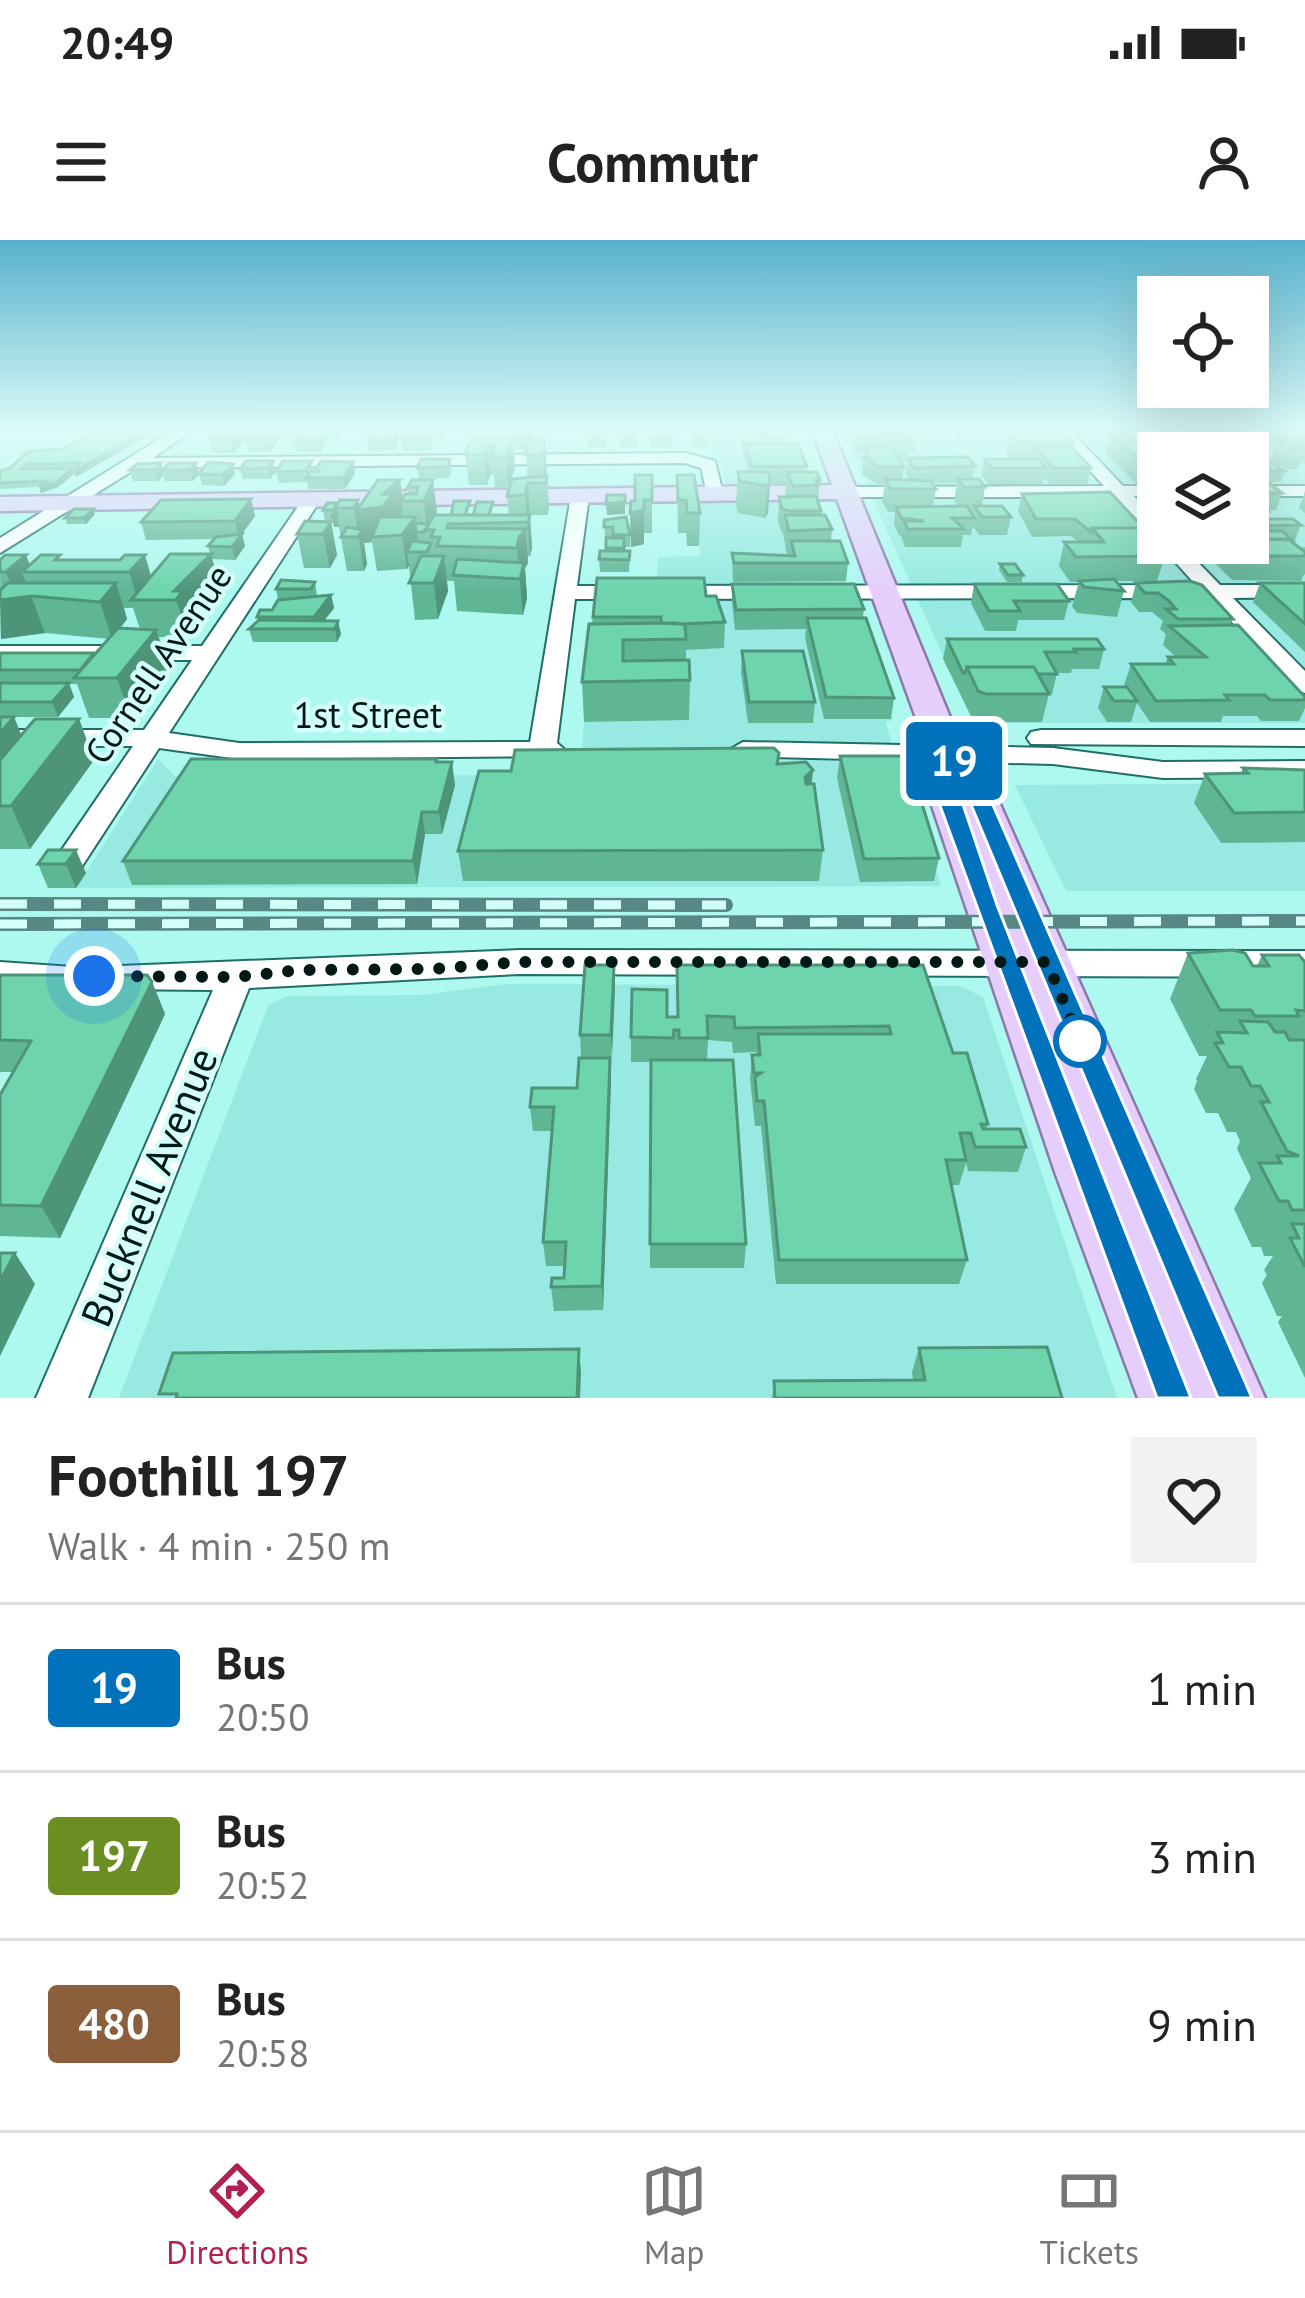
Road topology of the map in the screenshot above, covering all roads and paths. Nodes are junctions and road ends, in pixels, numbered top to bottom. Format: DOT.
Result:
graph roads {
  1 [pos="97,484"];
  2 [pos="712,484"];
  3 [pos="841,484"];
  4 [pos="1111,484"];
  5 [pos="1305,490"];
  6 [pos="1118,491"];
  7 [pos="1137,491"];
  8 [pos="1269,491"];
  9 [pos="844,492"];
  10 [pos="714,494"];
  11 [pos="580,496"];
  12 [pos="312,500"];
  13 [pos="67,503"];
  14 [pos="0,504"];
  15 [pos="1137,510"];
  16 [pos="0,547"];
  17 [pos="1188,564"];
  18 [pos="1214,591"];
  19 [pos="1305,591"];
  20 [pos="564,592"];
  21 [pos="884,592"];
  22 [pos="0,653"];
  23 [pos="209,653"];
  24 [pos="1305,686"];
  25 [pos="0,738"];
  26 [pos="149,738"];
  27 [pos="1305,738"];
  28 [pos="943,746"];
  29 [pos="724,749"];
  30 [pos="542,750"];
  31 [pos="575,750"];
  32 [pos="1305,769"];
  33 [pos="64,870"];
  34 [pos="1026,962"];
  35 [pos="1305,964"];
  36 [pos="0,975"];
  37 [pos="236,977"];
  38 [pos="62,1398"];
  39 [pos="1171,1398"];
  40 [pos="1232,1398"];
  1 -- 13 [label="street"];
  2 -- 10 [label="street"];
  3 -- 9 [label="main road"];
  4 -- 6 [label="street"];
  5 -- 8 [label="street"];
  6 -- 7 [label="street"];
  6 -- 9 [label="street"];
  6 -- 15 [label="street"];
  9 -- 10 [label="main road"];
  9 -- 21 [label="main road"];
  10 -- 11 [label="main road"];
  11 -- 12 [label="main road"];
  11 -- 20 [label="street"];
  12 -- 13 [label="main road"];
  12 -- 23 [label="street, Cornell Avenue"];
  13 -- 14 [label="main road"];
  13 -- 16 [label="street"];
  17 -- 18 [label="street"];
  18 -- 19 [label="street"];
  18 -- 21 [label="street"];
  18 -- 24 [label="street"];
  20 -- 21 [label="street"];
  20 -- 30 [label="street"];
  21 -- 28 [label="main road"];
  22 -- 23 [label="street"];
  23 -- 26 [label="street, Cornell Avenue"];
  25 -- 26 [label="street, 1st Street"];
  26 -- 30 [label="street, 1st Street"];
  26 -- 33 [label="street, Cornell Avenue"];
  27 -- 28 [label="street"];
  28 -- 29 [label="street"];
  28 -- 32 [label="street"];
  28 -- 34 [label="main road"];
  30 -- 31 [label="street, 1st Street"];
  34 -- 35 [label="street"];
  34 -- 37 [label="street"];
  34 -- 39 [label="main road"];
  34 -- 40 [label="main road"];
  36 -- 37 [label="street"];
  37 -- 38 [label="street, Bucknell Avenue"];
}
